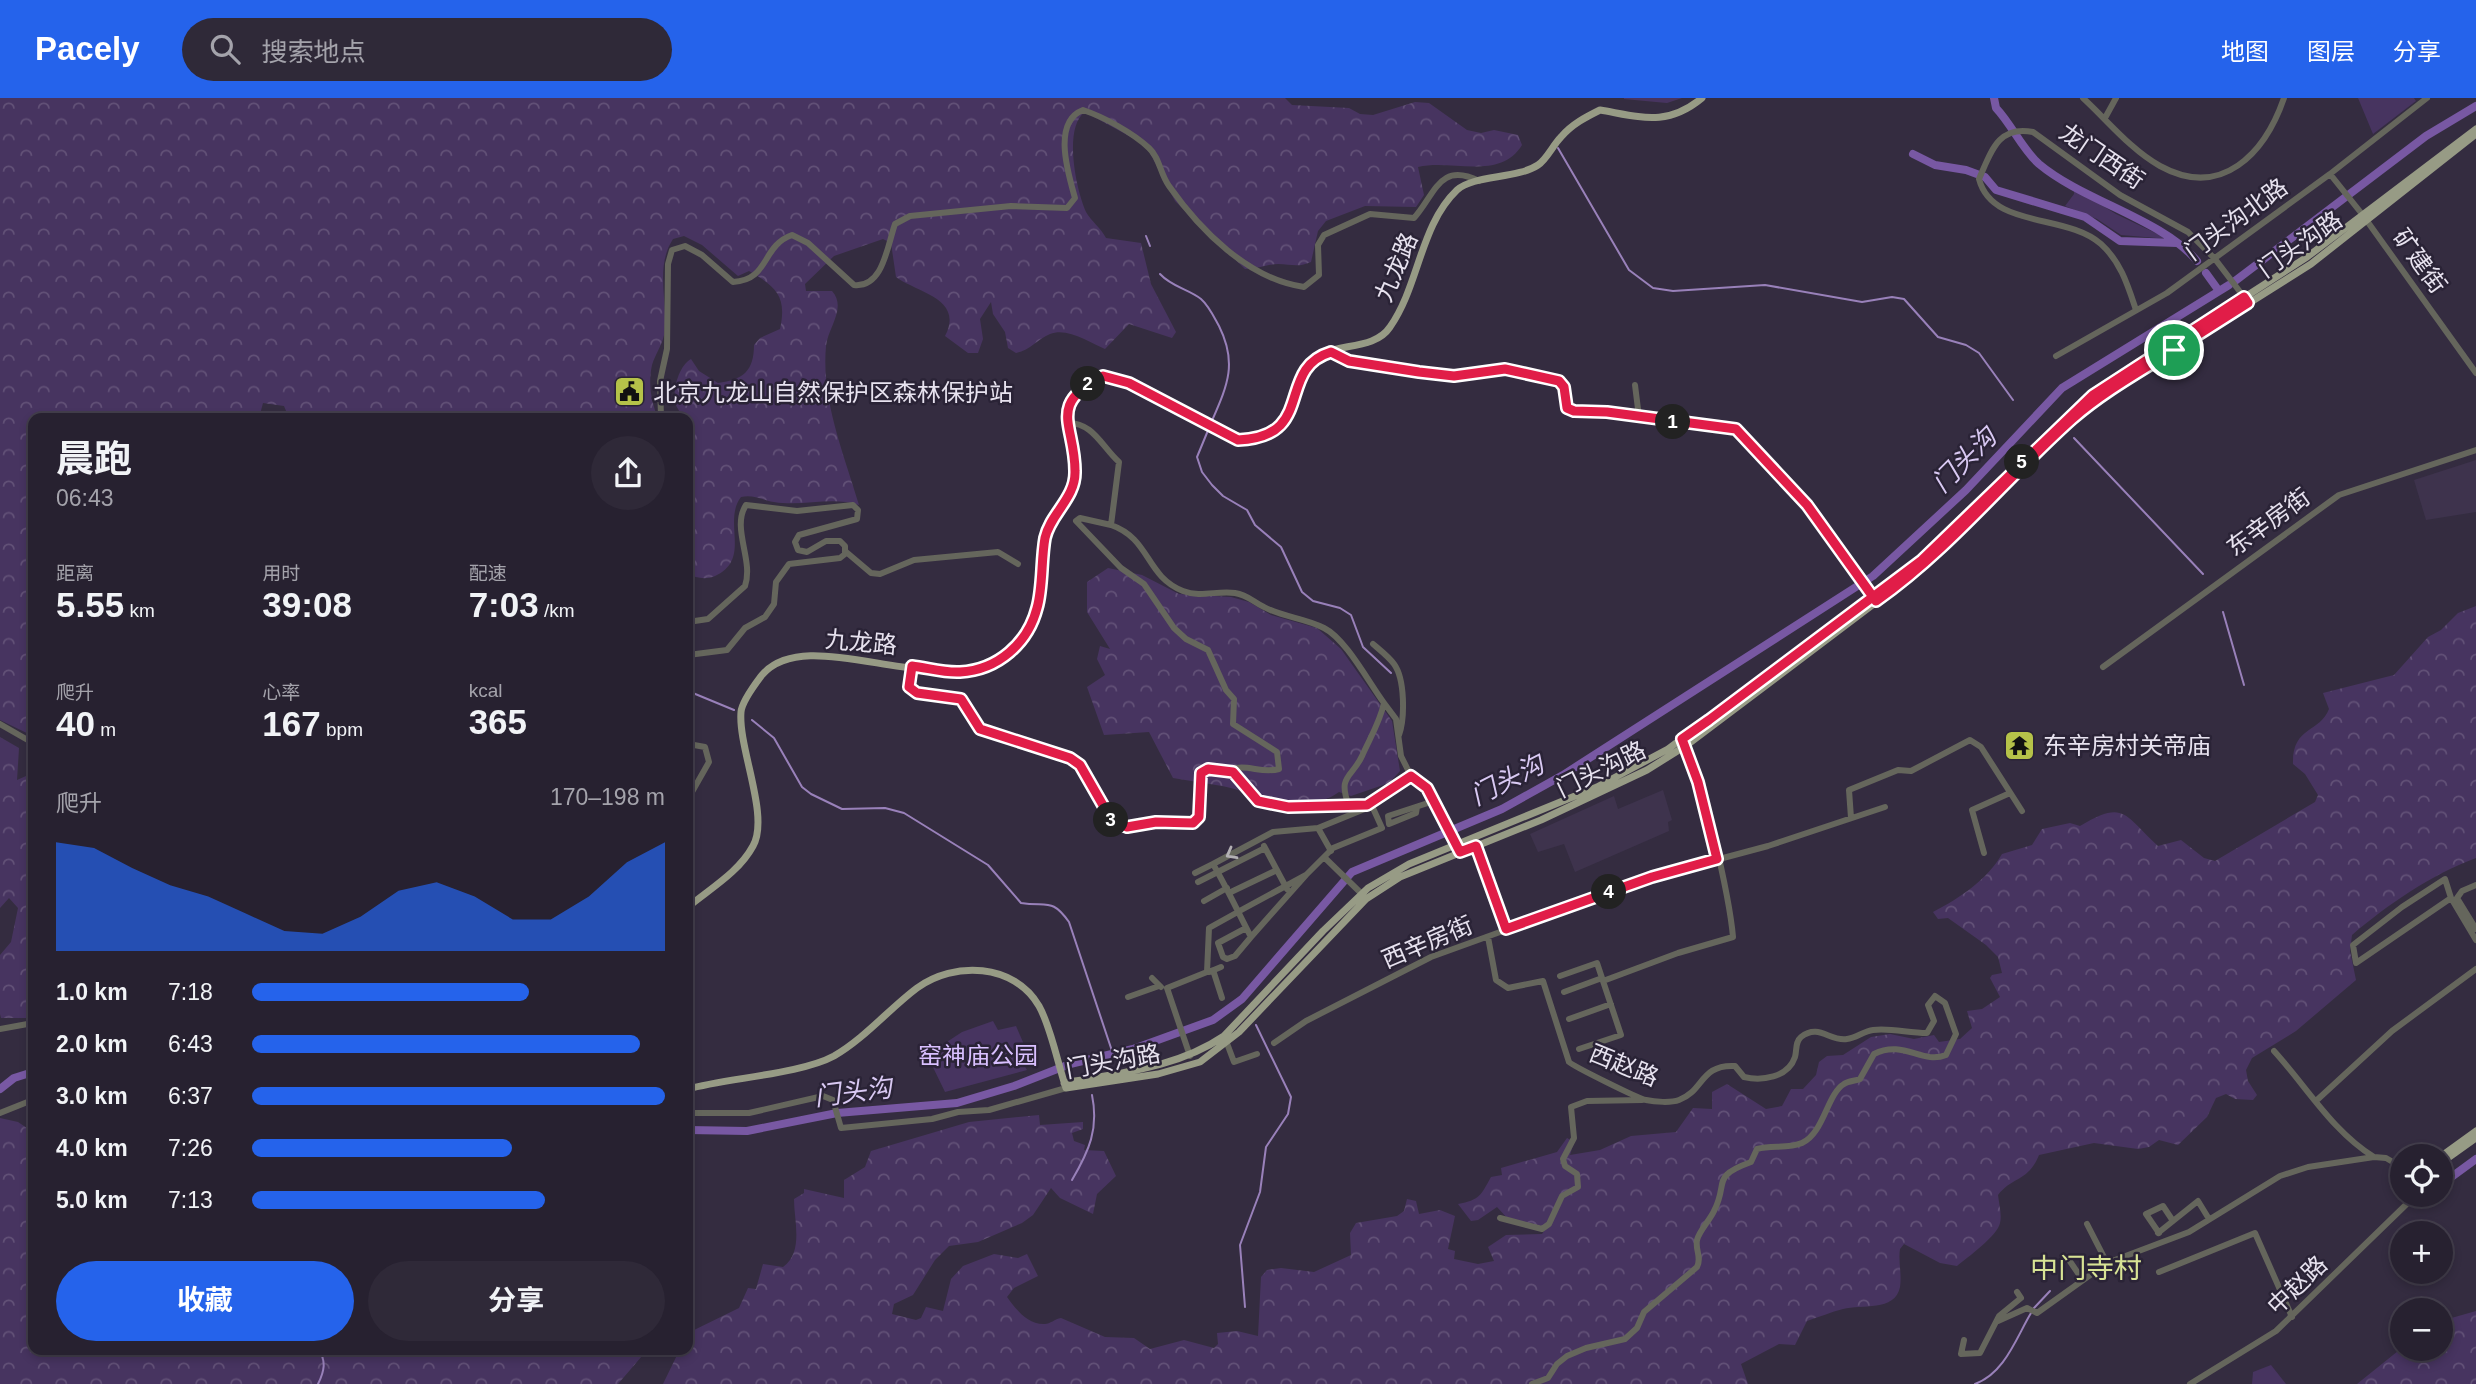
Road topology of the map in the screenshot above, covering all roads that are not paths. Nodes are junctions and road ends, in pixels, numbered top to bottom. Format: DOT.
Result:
graph roads {
  1 [pos="1702,98"];
  2 [pos="2083,98"];
  3 [pos="2116,98"];
  4 [pos="2284,98"];
  5 [pos="2427,98"];
  6 [pos="2105,118"];
  7 [pos="2476,129"];
  8 [pos="2476,134"];
  9 [pos="2330,174"];
  10 [pos="1480,182"];
  11 [pos="2363,215"];
  12 [pos="2215,259"];
  13 [pos="2246,300"];
  14 [pos="2136,310"];
  15 [pos="1331,352"];
  16 [pos="2056,356"];
  17 [pos="2476,373"];
  18 [pos="1635,385"];
  19 [pos="661,413"];
  20 [pos="1639,417"];
  21 [pos="1067,423"];
  22 [pos="2476,450"];
  23 [pos="1111,525"];
  24 [pos="845,551"];
  25 [pos="1018,564"];
  26 [pos="1874,599"];
  27 [pos="693,621"];
  28 [pos="1373,645"];
  29 [pos="693,654"];
  30 [pos="912,666"];
  31 [pos="2104,667"];
  32 [pos="1384,703"];
  33 [pos="0,724"];
  34 [pos="1399,735"];
  35 [pos="28,740"];
  36 [pos="1684,742"];
  37 [pos="693,746"];
  38 [pos="1227,771"];
  39 [pos="1411,776"];
  40 [pos="693,790"];
  41 [pos="2010,793"];
  42 [pos="1434,801"];
  43 [pos="1349,806"];
  44 [pos="1417,807"];
  45 [pos="1885,807"];
  46 [pos="2022,811"];
  47 [pos="1851,818"];
  48 [pos="1318,828"];
  49 [pos="1260,838"];
  50 [pos="1457,845"];
  51 [pos="1476,846"];
  52 [pos="1265,848"];
  53 [pos="1331,851"];
  54 [pos="1984,853"];
  55 [pos="1324,857"];
  56 [pos="1717,859"];
  57 [pos="1213,864"];
  58 [pos="1277,870"];
  59 [pos="1195,873"];
  60 [pos="1218,873"];
  61 [pos="1306,874"];
  62 [pos="1198,883"];
  63 [pos="1285,885"];
  64 [pos="2476,885"];
  65 [pos="1229,890"];
  66 [pos="1290,893"];
  67 [pos="1364,896"];
  68 [pos="2451,898"];
  69 [pos="1204,901"];
  70 [pos="693,902"];
  71 [pos="1238,912"];
  72 [pos="1247,928"];
  73 [pos="1506,929"];
  74 [pos="2476,929"];
  75 [pos="1251,937"];
  76 [pos="1488,937"];
  77 [pos="2476,940"];
  78 [pos="1221,967"];
  79 [pos="2476,969"];
  80 [pos="1210,971"];
  81 [pos="1560,976"];
  82 [pos="1152,978"];
  83 [pos="1603,979"];
  84 [pos="1163,987"];
  85 [pos="1564,992"];
  86 [pos="1128,997"];
  87 [pos="1222,998"];
  88 [pos="1611,1004"];
  89 [pos="1569,1019"];
  90 [pos="28,1024"];
  91 [pos="0,1028"];
  92 [pos="1226,1039"];
  93 [pos="1274,1043"];
  94 [pos="1579,1049"];
  95 [pos="2274,1051"];
  96 [pos="1257,1054"];
  97 [pos="1190,1056"];
  98 [pos="1064,1083"];
  99 [pos="693,1088"];
  100 [pos="1645,1100"];
  101 [pos="2317,1100"];
  102 [pos="28,1102"];
  103 [pos="0,1113"];
  104 [pos="693,1113"];
  105 [pos="2476,1131"];
  106 [pos="2476,1138"];
  107 [pos="2453,1148"];
  108 [pos="2453,1154"];
  109 [pos="2374,1157"];
  110 [pos="2390,1160"];
  111 [pos="2404,1207"];
  112 [pos="1500,1218"];
  113 [pos="2209,1219"];
  114 [pos="2173,1221"];
  115 [pos="2087,1224"];
  116 [pos="2158,1233"];
  117 [pos="2164,1241"];
  118 [pos="2067,1257"];
  119 [pos="2107,1263"];
  120 [pos="2159,1272"];
  121 [pos="2082,1279"];
  122 [pos="2017,1292"];
  123 [pos="2292,1317"];
  124 [pos="1998,1321"];
  125 [pos="1964,1340"];
  126 [pos="1532,1384"];
  127 [pos="2190,1384"];
  1 -- 10 [label="main road, 九龙路"];
  2 -- 6 [label="street"];
  3 -- 6 [label="street"];
  4 -- 6 [label="street"];
  5 -- 9 [label="street, 门头沟北路"];
  7 -- 11 [label="main road, 门头沟路"];
  8 -- 11 [label="main road, 门头沟路"];
  9 -- 11 [label="street, 矿建街"];
  9 -- 12 [label="street, 门头沟北路"];
  10 -- 15 [label="main road, 九龙路"];
  10 -- 19 [label="street, 九龙路"];
  11 -- 13 [label="main road, 门头沟路"];
  11 -- 17 [label="street, 矿建街"];
  12 -- 13 [label="street, 龙门西街"];
  12 -- 14 [label="street, 门头沟北路"];
  12 -- 14 [label="street, 龙门西街"];
  13 -- 26 [label="main road, 门头沟路"];
  14 -- 16 [label="street, 门头沟北路"];
  15 -- 20 [label="street"];
  15 -- 21 [label="main road, 九龙路"];
  18 -- 20 [label="street"];
  20 -- 26 [label="street"];
  21 -- 23 [label="street"];
  21 -- 30 [label="main road, 九龙路"];
  22 -- 31 [label="street, 东辛房街"];
  23 -- 32 [label="street"];
  23 -- 38 [label="street"];
  24 -- 25 [label="street"];
  24 -- 27 [label="street"];
  24 -- 29 [label="street"];
  26 -- 36 [label="main road, 门头沟路"];
  28 -- 34 [label="street"];
  30 -- 38 [label="street"];
  30 -- 70 [label="main road, 九龙路"];
  32 -- 34 [label="street"];
  32 -- 43 [label="street"];
  33 -- 35 [label="street"];
  34 -- 39 [label="street"];
  36 -- 50 [label="main road, 门头沟路"];
  36 -- 51 [label="main road, 门头沟路"];
  36 -- 56 [label="street"];
  37 -- 40 [label="street"];
  38 -- 43 [label="street"];
  39 -- 42 [label="street"];
  39 -- 43 [label="street"];
  41 -- 46 [label="street"];
  41 -- 47 [label="street"];
  41 -- 54 [label="street"];
  42 -- 44 [label="street"];
  42 -- 50 [label="street"];
  45 -- 47 [label="street, 西辛房街"];
  47 -- 56 [label="street, 西辛房街"];
  48 -- 49 [label="street"];
  48 -- 53 [label="street"];
  48 -- 53 [label="street"];
  49 -- 52 [label="street"];
  49 -- 57 [label="street, one-way"];
  50 -- 51 [label="main road, 门头沟路"];
  50 -- 67 [label="main road, 门头沟路"];
  51 -- 73 [label="street"];
  52 -- 58 [label="street"];
  52 -- 60 [label="street"];
  53 -- 55 [label="street"];
  55 -- 61 [label="street"];
  55 -- 67 [label="street"];
  56 -- 73 [label="street, 西辛房街"];
  56 -- 83 [label="street"];
  57 -- 59 [label="street"];
  57 -- 60 [label="street"];
  58 -- 63 [label="street"];
  58 -- 65 [label="street"];
  60 -- 62 [label="street"];
  60 -- 65 [label="street"];
  61 -- 63 [label="street"];
  61 -- 66 [label="street"];
  63 -- 66 [label="street"];
  63 -- 71 [label="street"];
  64 -- 74 [label="street"];
  65 -- 69 [label="street"];
  65 -- 71 [label="street"];
  66 -- 75 [label="street"];
  67 -- 92 [label="main road, 门头沟路"];
  68 -- 68 [label="street"];
  68 -- 77 [label="street"];
  71 -- 72 [label="street"];
  71 -- 80 [label="street"];
  72 -- 75 [label="street"];
  72 -- 75 [label="street"];
  73 -- 76 [label="street, 西辛房街"];
  76 -- 93 [label="street, 西辛房街"];
  76 -- 100 [label="street, 西赵路"];
  78 -- 80 [label="street"];
  79 -- 101 [label="street"];
  80 -- 84 [label="street"];
  80 -- 87 [label="street"];
  81 -- 83 [label="street"];
  82 -- 84 [label="street"];
  83 -- 85 [label="street"];
  83 -- 88 [label="street"];
  84 -- 86 [label="street"];
  84 -- 97 [label="street"];
  88 -- 89 [label="street"];
  88 -- 94 [label="street"];
  90 -- 91 [label="street"];
  92 -- 96 [label="street"];
  92 -- 97 [label="main road, 门头沟路"];
  92 -- 98 [label="main road, 门头沟路"];
  95 -- 101 [label="street"];
  97 -- 98 [label="main road, 门头沟路"];
  98 -- 99 [label="main road"];
  98 -- 104 [label="street, 门头沟路"];
  100 -- 112 [label="street"];
  100 -- 126 [label="street, 西赵路"];
  101 -- 109 [label="street"];
  102 -- 103 [label="street"];
  105 -- 107 [label="main road"];
  106 -- 108 [label="main road"];
  109 -- 110 [label="street"];
  109 -- 113 [label="street"];
  111 -- 123 [label="street, 中赵路"];
  113 -- 114 [label="street"];
  113 -- 117 [label="street"];
  114 -- 116 [label="street"];
  114 -- 116 [label="street"];
  115 -- 119 [label="street"];
  116 -- 117 [label="street"];
  117 -- 119 [label="street"];
  118 -- 121 [label="street"];
  119 -- 121 [label="street"];
  120 -- 123 [label="street"];
  121 -- 124 [label="street"];
  122 -- 124 [label="street"];
  123 -- 127 [label="street, 中赵路"];
  124 -- 125 [label="street"];
}
